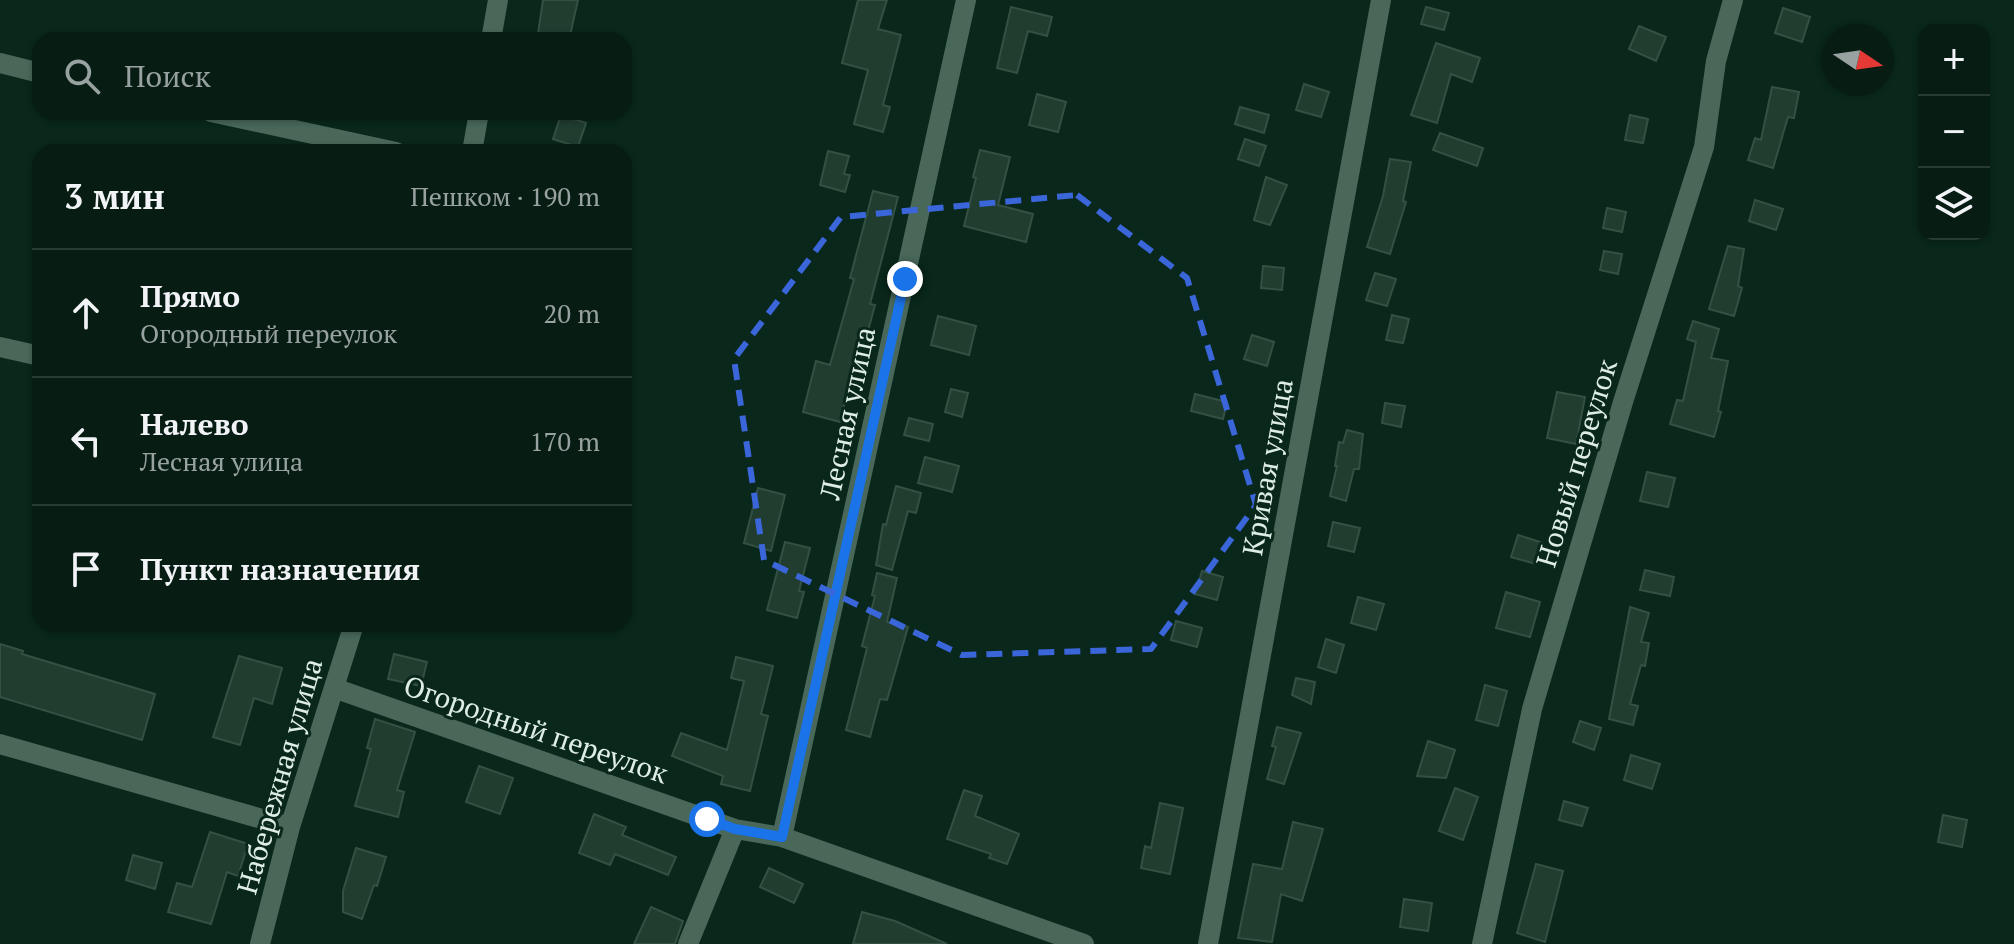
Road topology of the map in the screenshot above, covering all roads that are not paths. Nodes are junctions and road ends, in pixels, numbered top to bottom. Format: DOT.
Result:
graph roads {
  1 [pos="498,0"];
  2 [pos="966,0"];
  3 [pos="1381,0"];
  4 [pos="1733,0"];
  5 [pos="492,32"];
  6 [pos="0,63"];
  7 [pos="32,71"];
  8 [pos="248,120"];
  9 [pos="478,120"];
  10 [pos="359,144"];
  11 [pos="473,144"];
  12 [pos="0,347"];
  13 [pos="32,354"];
  14 [pos="352,632"];
  15 [pos="334,688"];
  16 [pos="0,744"];
  17 [pos="290,827"];
  18 [pos="735,829"];
  19 [pos="782,837"];
  20 [pos="260,944"];
  21 [pos="688,944"];
  22 [pos="1084,944"];
  23 [pos="1208,944"];
  24 [pos="1482,944"];
  1 -- 5 [label="street"];
  2 -- 19 [label="street, Лесная улица"];
  3 -- 23 [label="street, Кривая улица"];
  4 -- 24 [label="street, Новый переулок"];
  6 -- 7 [label="street"];
  8 -- 10 [label="street"];
  9 -- 11 [label="street"];
  12 -- 13 [label="street"];
  14 -- 15 [label="street, Набережная улица"];
  15 -- 17 [label="street, Набережная улица"];
  15 -- 18 [label="street, Огородный переулок"];
  16 -- 17 [label="street"];
  17 -- 20 [label="street, Набережная улица"];
  18 -- 19 [label="street, Огородный переулок"];
  18 -- 21 [label="street"];
  19 -- 22 [label="street, Огородный переулок"];
}
